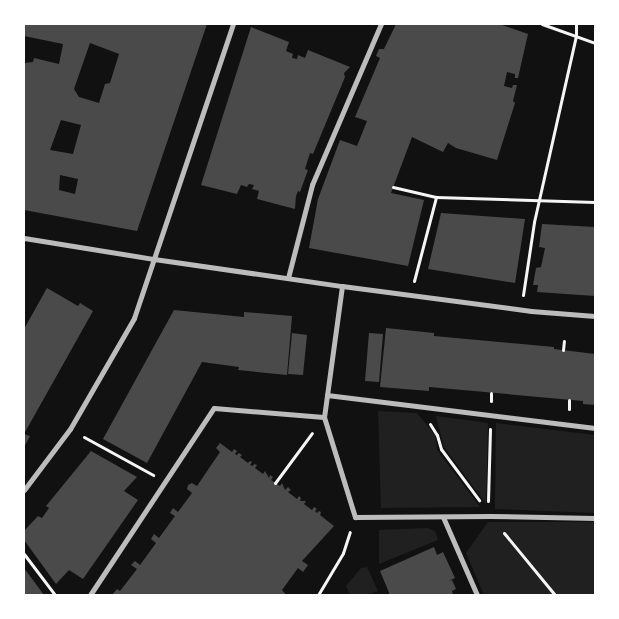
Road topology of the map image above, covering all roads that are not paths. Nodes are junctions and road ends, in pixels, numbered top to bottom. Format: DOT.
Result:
graph roads {
  1 [pos="233,24"];
  2 [pos="381,24"];
  3 [pos="24,238"];
  4 [pos="154,259"];
  5 [pos="288,278"];
  6 [pos="342,286"];
  7 [pos="595,316"];
  8 [pos="327,395"];
  9 [pos="324,417"];
  10 [pos="595,428"];
  11 [pos="24,490"];
  12 [pos="443,517"];
  13 [pos="595,518"];
  14 [pos="90,595"];
  15 [pos="477,595"];
  1 -- 4 [label="street"];
  2 -- 5 [label="street"];
  3 -- 4 [label="street"];
  4 -- 5 [label="street"];
  4 -- 11 [label="street"];
  5 -- 6 [label="street"];
  6 -- 7 [label="street"];
  6 -- 8 [label="street"];
  8 -- 9 [label="street"];
  8 -- 10 [label="street"];
  9 -- 12 [label="street"];
  9 -- 14 [label="street"];
  12 -- 13 [label="street"];
  12 -- 15 [label="street"];
}
